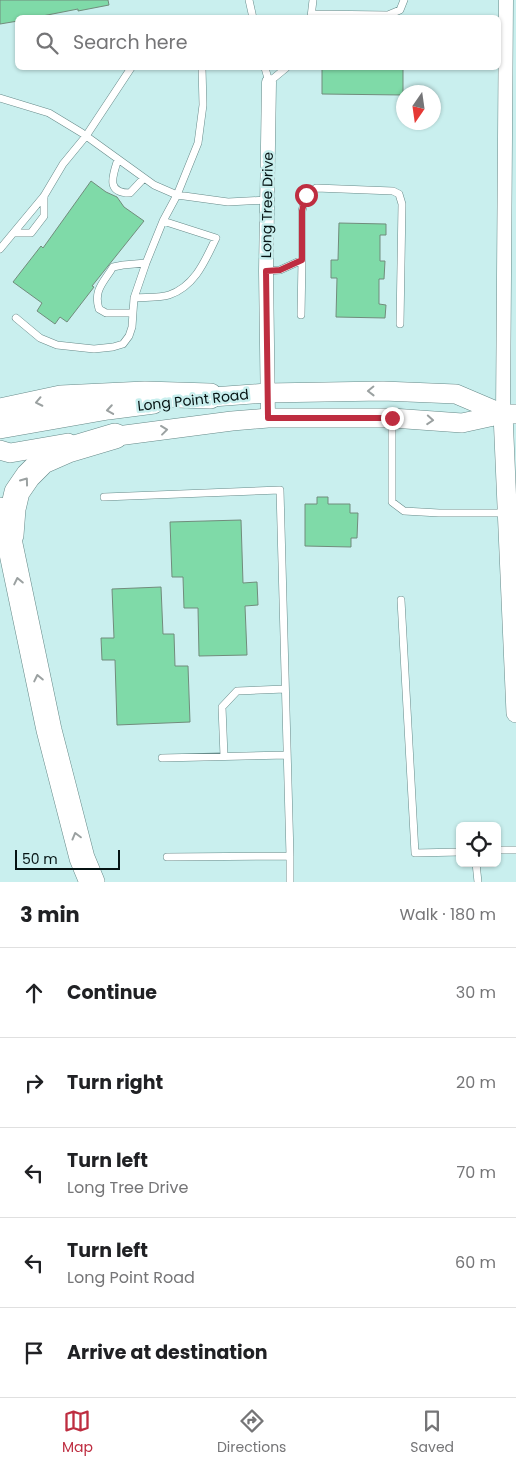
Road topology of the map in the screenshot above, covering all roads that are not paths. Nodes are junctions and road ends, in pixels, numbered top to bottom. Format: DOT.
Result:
graph roads {
  1 [pos="249,0"];
  2 [pos="313,0"];
  3 [pos="404,0"];
  4 [pos="506,0"];
  5 [pos="252,15"];
  6 [pos="311,15"];
  7 [pos="350,15"];
  8 [pos="130,70"];
  9 [pos="202,70"];
  10 [pos="265,70"];
  11 [pos="283,70"];
  12 [pos="268,82"];
  13 [pos="0,98"];
  14 [pos="86,136"];
  15 [pos="118,159"];
  16 [pos="144,178"];
  17 [pos="178,195"];
  18 [pos="44,196"];
  19 [pos="267,200"];
  20 [pos="163,221"];
  21 [pos="14,232"];
  22 [pos="0,249"];
  23 [pos="302,260"];
  24 [pos="146,264"];
  25 [pos="266,271"];
  26 [pos="134,298"];
  27 [pos="132,313"];
  28 [pos="301,315"];
  29 [pos="16,318"];
  30 [pos="400,324"];
  31 [pos="267,393"];
  32 [pos="210,396"];
  33 [pos="0,411"];
  34 [pos="510,414"];
  35 [pos="268,418"];
  36 [pos="392,418"];
  37 [pos="0,429"];
  38 [pos="115,436"];
  39 [pos="0,450"];
  40 [pos="104,497"];
  41 [pos="0,510"];
  42 [pos="508,513"];
  43 [pos="10,544"];
  44 [pos="401,600"];
  45 [pos="285,689"];
  46 [pos="516,713"];
  47 [pos="287,755"];
  48 [pos="224,756"];
  49 [pos="162,758"];
  50 [pos="501,850"];
  51 [pos="516,850"];
  52 [pos="456,852"];
  53 [pos="290,856"];
  54 [pos="167,858"];
  55 [pos="476,867"];
  56 [pos="92,882"];
  57 [pos="290,882"];
  58 [pos="478,882"];
  1 -- 5 [label="lane"];
  2 -- 6 [label="lane"];
  3 -- 7 [label="lane"];
  4 -- 34 [label="street"];
  8 -- 14 [label="lane"];
  9 -- 17 [label="lane"];
  10 -- 12 [label="lane"];
  11 -- 12 [label="lane"];
  12 -- 19 [label="street, Long Tree Drive"];
  13 -- 14 [label="lane"];
  14 -- 15 [label="lane"];
  14 -- 18 [label="lane"];
  15 -- 16 [label="lane"];
  15 -- 16 [label="lane"];
  16 -- 17 [label="lane"];
  17 -- 19 [label="lane"];
  17 -- 20 [label="lane"];
  18 -- 21 [label="lane"];
  18 -- 21 [label="lane"];
  19 -- 25 [label="street, Long Tree Drive"];
  20 -- 24 [label="lane"];
  20 -- 26 [label="lane"];
  21 -- 22 [label="lane"];
  23 -- 25 [label="lane"];
  23 -- 28 [label="lane"];
  23 -- 30 [label="lane"];
  24 -- 26 [label="lane"];
  24 -- 27 [label="lane"];
  25 -- 31 [label="street, Long Tree Drive"];
  26 -- 27 [label="lane"];
  27 -- 29 [label="lane"];
  31 -- 32 [label="main road, Long Point Road"];
  34 -- 31 [label="main road, Long Point Road, one-way"];
  31 -- 35 [label="street, Long Tree Drive"];
  32 -- 33 [label="highway, one-way"];
  32 -- 37 [label="main road, Long Point Road, one-way"];
  36 -- 34 [label="main road, Long Point Road, one-way"];
  34 -- 42 [label="main road"];
  35 -- 36 [label="main road, Long Point Road"];
  38 -- 35 [label="main road, Long Point Road, one-way"];
  36 -- 42 [label="lane"];
  38 -- 39 [label="main road, Long Point Road"];
  43 -- 38 [label="highway, one-way"];
  40 -- 45 [label="lane"];
  41 -- 43 [label="highway"];
  42 -- 46 [label="main road"];
  56 -- 43 [label="highway, one-way"];
  44 -- 52 [label="lane"];
  45 -- 47 [label="lane"];
  45 -- 48 [label="lane"];
  47 -- 48 [label="lane"];
  47 -- 53 [label="lane"];
  48 -- 49 [label="lane"];
  50 -- 51 [label="lane"];
  53 -- 54 [label="lane"];
  53 -- 57 [label="lane"];
  55 -- 58 [label="lane"];
}
